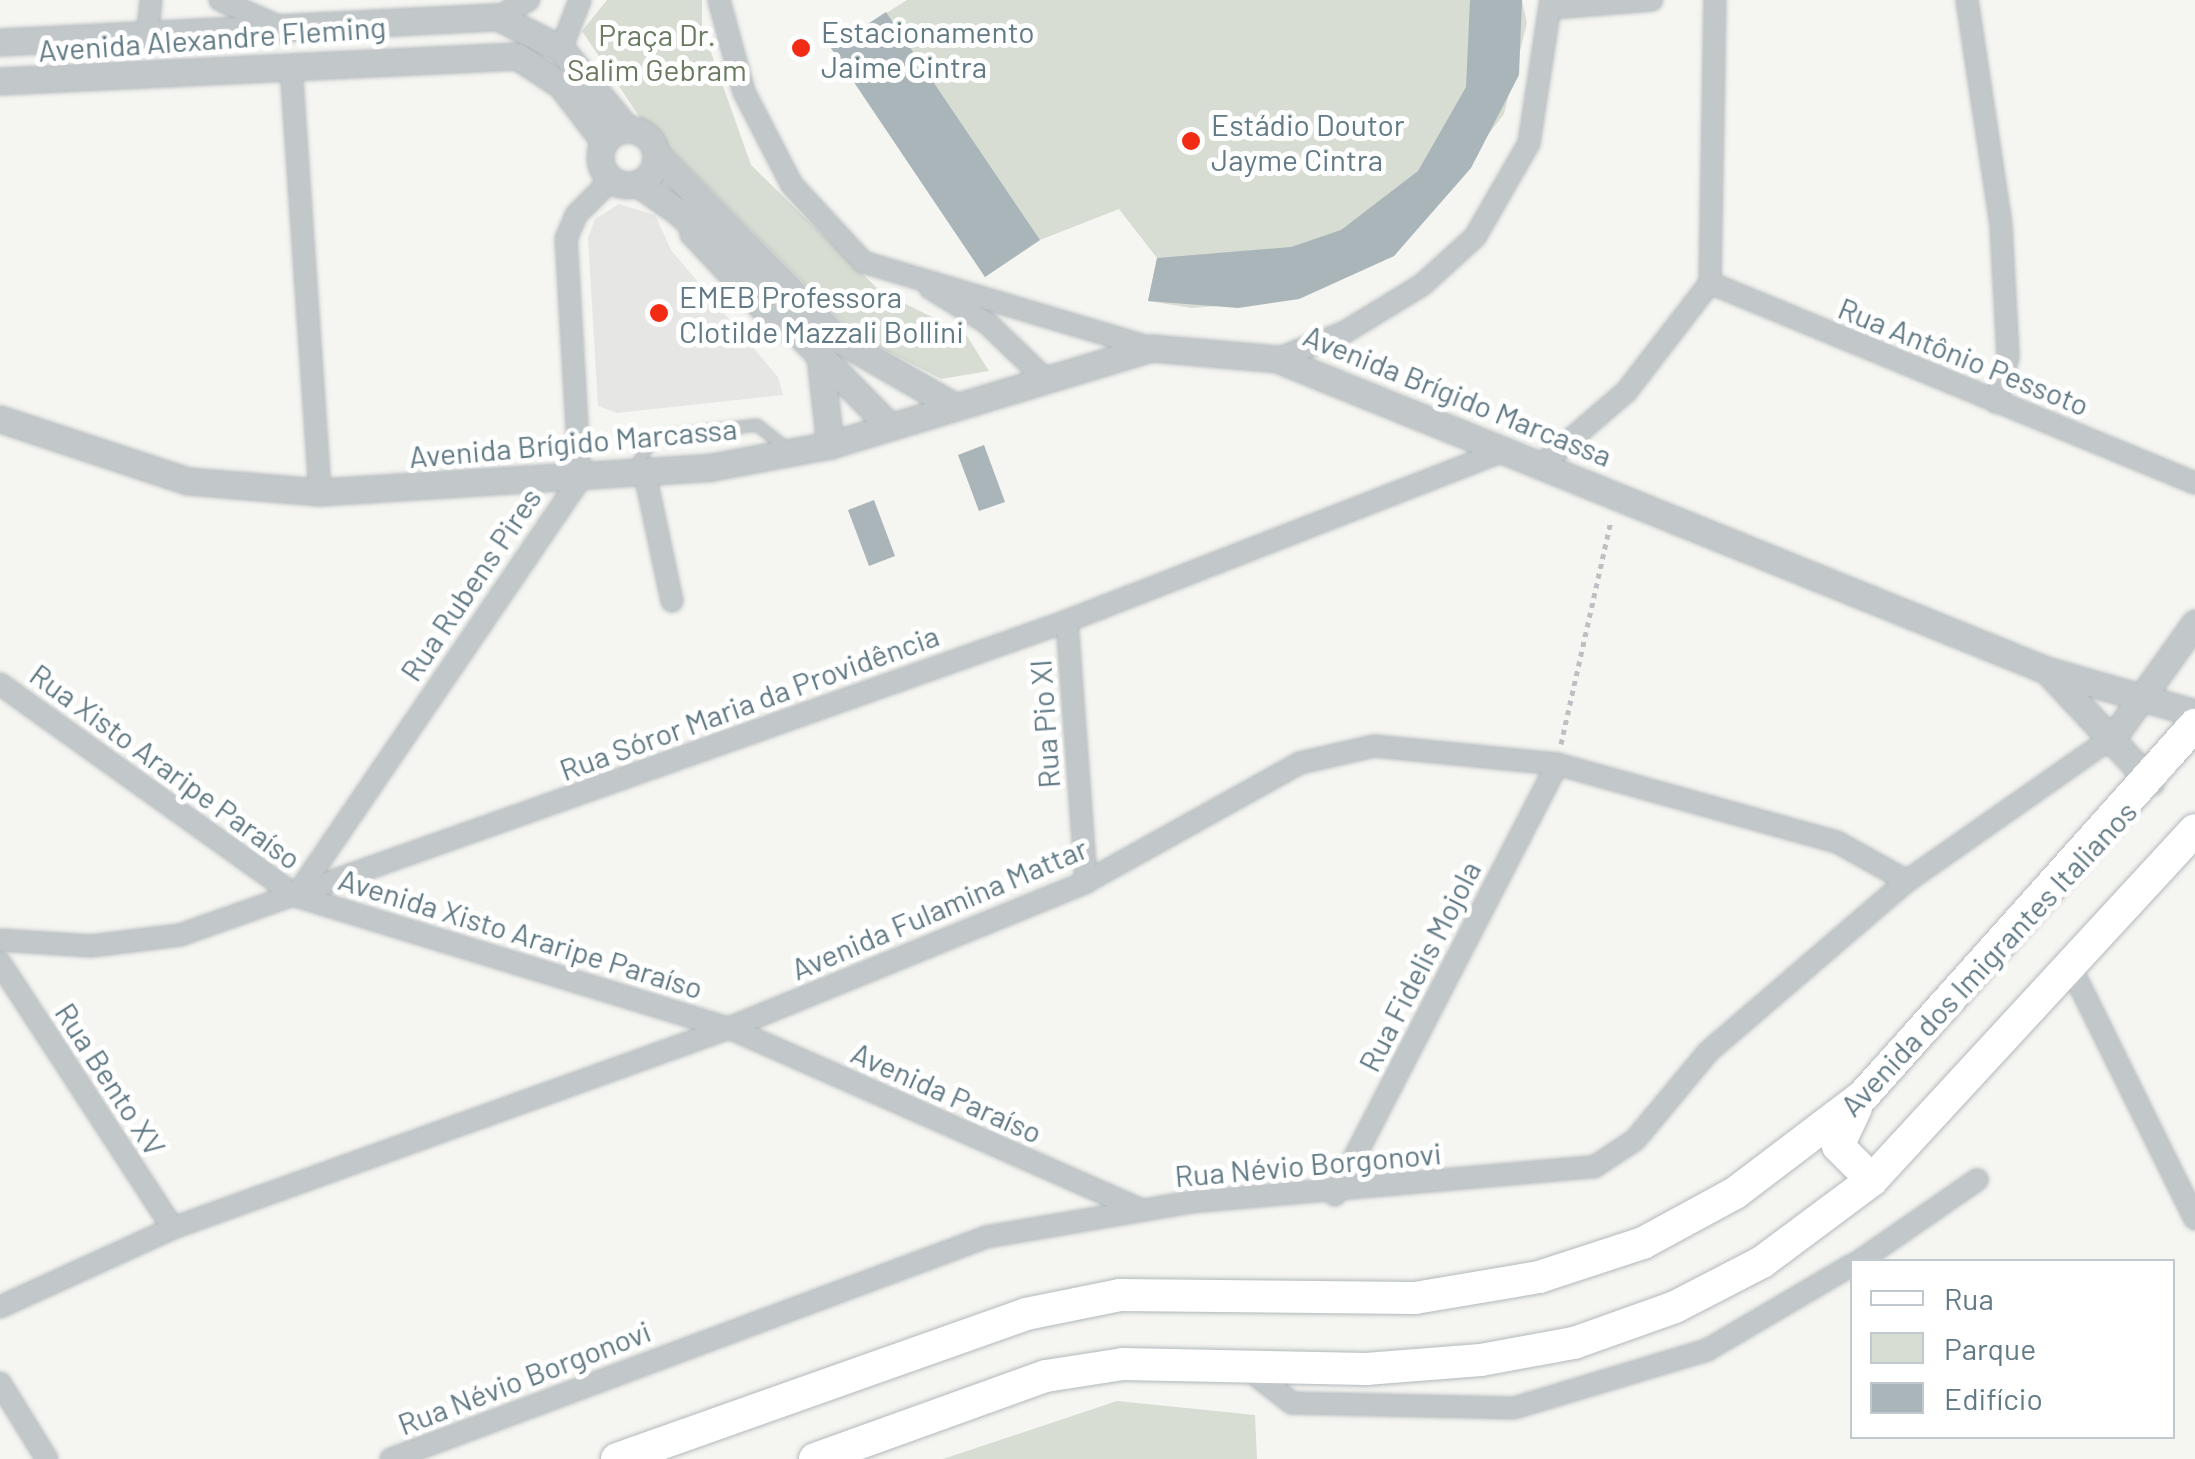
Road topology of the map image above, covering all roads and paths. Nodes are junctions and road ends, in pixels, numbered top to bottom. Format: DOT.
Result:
graph roads {
  1 [pos="152,0"];
  2 [pos="220,0"];
  3 [pos="529,0"];
  4 [pos="580,0"];
  5 [pos="720,0"];
  6 [pos="1652,0"];
  7 [pos="1715,0"];
  8 [pos="1968,0"];
  9 [pos="1552,4"];
  10 [pos="498,17"];
  11 [pos="290,32"];
  12 [pos="147,38"];
  13 [pos="0,42"];
  14 [pos="33,44"];
  15 [pos="561,49"];
  16 [pos="291,66"];
  17 [pos="0,82"];
  18 [pos="35,83"];
  19 [pos="615,135"];
  20 [pos="656,155"];
  21 [pos="611,180"];
  22 [pos="639,184"];
  23 [pos="915,280"];
  24 [pos="1710,283"];
  25 [pos="811,347"];
  26 [pos="1152,348"];
  27 [pos="1277,358"];
  28 [pos="1041,375"];
  29 [pos="1996,402"];
  30 [pos="954,406"];
  31 [pos="0,419"];
  32 [pos="889,426"];
  33 [pos="830,445"];
  34 [pos="1504,451"];
  35 [pos="794,453"];
  36 [pos="1541,465"];
  37 [pos="638,475"];
  38 [pos="580,479"];
  39 [pos="2195,484"];
  40 [pos="320,492"];
  41 [pos="1617,494"];
  42 [pos="672,601"];
  43 [pos="1067,621"];
  44 [pos="2195,623"];
  45 [pos="2046,670"];
  46 [pos="0,684"];
  47 [pos="2148,700"];
  48 [pos="2195,713"];
  49 [pos="2195,725"];
  50 [pos="2114,736"];
  51 [pos="1556,764"];
  52 [pos="2151,782"];
  53 [pos="2195,830"];
  54 [pos="1086,882"];
  55 [pos="1907,882"];
  56 [pos="296,896"];
  57 [pos="0,940"];
  58 [pos="0,963"];
  59 [pos="2070,966"];
  60 [pos="729,1028"];
  61 [pos="1864,1096"];
  62 [pos="1872,1180"];
  63 [pos="1977,1180"];
  64 [pos="1335,1195"];
  65 [pos="1141,1210"];
  66 [pos="2195,1219"];
  67 [pos="172,1228"];
  68 [pos="1861,1259"];
  69 [pos="1850,1266"];
  70 [pos="0,1307"];
  71 [pos="1238,1362"];
  72 [pos="0,1383"];
  73 [pos="47,1459"];
  74 [pos="391,1459"];
  75 [pos="617,1459"];
  76 [pos="815,1459"];
  1 -- 12 [label="street"];
  2 -- 11 [label="street"];
  3 -- 10 [label="street, Avenida Alexandre Fleming"];
  4 -- 15 [label="street"];
  5 -- 23 [label="street"];
  6 -- 9 [label="street"];
  7 -- 24 [label="street"];
  8 -- 29 [label="street"];
  9 -- 27 [label="street"];
  10 -- 11 [label="street, Avenida Alexandre Fleming"];
  10 -- 15 [label="street"];
  11 -- 12 [label="street, Avenida Alexandre Fleming"];
  12 -- 14 [label="street, Avenida Alexandre Fleming"];
  13 -- 14 [label="street, Avenida Alexandre Fleming"];
  14 -- 18 [label="street"];
  15 -- 19 [label="street"];
  16 -- 18 [label="street, Avenida Alexandre Fleming"];
  16 -- 19 [label="street, Avenida Alexandre Fleming"];
  16 -- 40 [label="street"];
  17 -- 18 [label="street, Avenida Alexandre Fleming"];
  19 -- 20 [label="street"];
  19 -- 21 [label="street"];
  20 -- 22 [label="street"];
  20 -- 30 [label="street"];
  21 -- 22 [label="street"];
  21 -- 38 [label="street, Rua Rubens Pires"];
  22 -- 25 [label="street"];
  23 -- 26 [label="street"];
  23 -- 28 [label="street"];
  24 -- 29 [label="street, Rua Antônio Pessoto"];
  24 -- 36 [label="street"];
  25 -- 32 [label="street"];
  25 -- 33 [label="street"];
  26 -- 27 [label="street, Avenida Brígido Marcassa"];
  26 -- 28 [label="street, Avenida Brígido Marcassa"];
  27 -- 34 [label="street, Avenida Brígido Marcassa"];
  28 -- 30 [label="street, Avenida Brígido Marcassa"];
  29 -- 39 [label="street, Rua Antônio Pessoto"];
  30 -- 32 [label="street, Avenida Brígido Marcassa"];
  31 -- 40 [label="street, Avenida Brígido Marcassa"];
  32 -- 33 [label="street, Avenida Brígido Marcassa"];
  33 -- 35 [label="street, Avenida Brígido Marcassa"];
  34 -- 36 [label="street, Avenida Brígido Marcassa"];
  34 -- 43 [label="street, Rua Sóror Maria da Providência"];
  35 -- 37 [label="street, Avenida Brígido Marcassa"];
  35 -- 37 [label="lane"];
  36 -- 41 [label="street, Avenida Brígido Marcassa"];
  37 -- 38 [label="street, Avenida Brígido Marcassa"];
  37 -- 42 [label="street"];
  38 -- 40 [label="street, Avenida Brígido Marcassa"];
  38 -- 56 [label="street, Rua Rubens Pires"];
  41 -- 45 [label="street, Avenida Brígido Marcassa"];
  41 -- 51 [label="path"];
  43 -- 54 [label="street, Rua Pio XI"];
  43 -- 56 [label="street, Rua Sóror Maria da Providência"];
  44 -- 47 [label="street"];
  45 -- 47 [label="street, Avenida Brígido Marcassa"];
  45 -- 50 [label="street, Avenida Brígido Marcassa"];
  46 -- 56 [label="street, Rua Xisto Araripe Paraíso"];
  47 -- 48 [label="street, Avenida Brígido Marcassa"];
  47 -- 50 [label="street"];
  49 -- 52 [label="main road, Avenida dos Imigrantes Italianos"];
  50 -- 52 [label="street, Avenida Brígido Marcassa"];
  50 -- 55 [label="street, Rua Névio Borgonovi"];
  51 -- 54 [label="street, Avenida Fulamina Mattar"];
  51 -- 55 [label="street, Avenida Fulamina Mattar"];
  51 -- 64 [label="street, Rua Fidelis Mojola"];
  52 -- 61 [label="main road, Avenida dos Imigrantes Italianos"];
  53 -- 59 [label="main road"];
  54 -- 60 [label="street, Avenida Fulamina Mattar"];
  55 -- 64 [label="street, Rua Névio Borgonovi"];
  56 -- 57 [label="street, Rua Sóror Maria da Providência"];
  56 -- 60 [label="street, Avenida Xisto Araripe Paraíso"];
  58 -- 67 [label="street, Rua Bento XV"];
  59 -- 62 [label="main road"];
  59 -- 66 [label="street"];
  60 -- 65 [label="street, Avenida Paraíso"];
  60 -- 67 [label="street, Avenida Fulamina Mattar"];
  61 -- 62 [label="main road"];
  61 -- 75 [label="main road, Avenida dos Imigrantes Italianos"];
  62 -- 71 [label="main road"];
  63 -- 68 [label="street"];
  64 -- 65 [label="street, Rua Névio Borgonovi"];
  65 -- 74 [label="street, Rua Névio Borgonovi"];
  67 -- 70 [label="street, Avenida Fulamina Mattar"];
  69 -- 71 [label="street"];
  71 -- 76 [label="main road"];
  72 -- 73 [label="street"];
}
